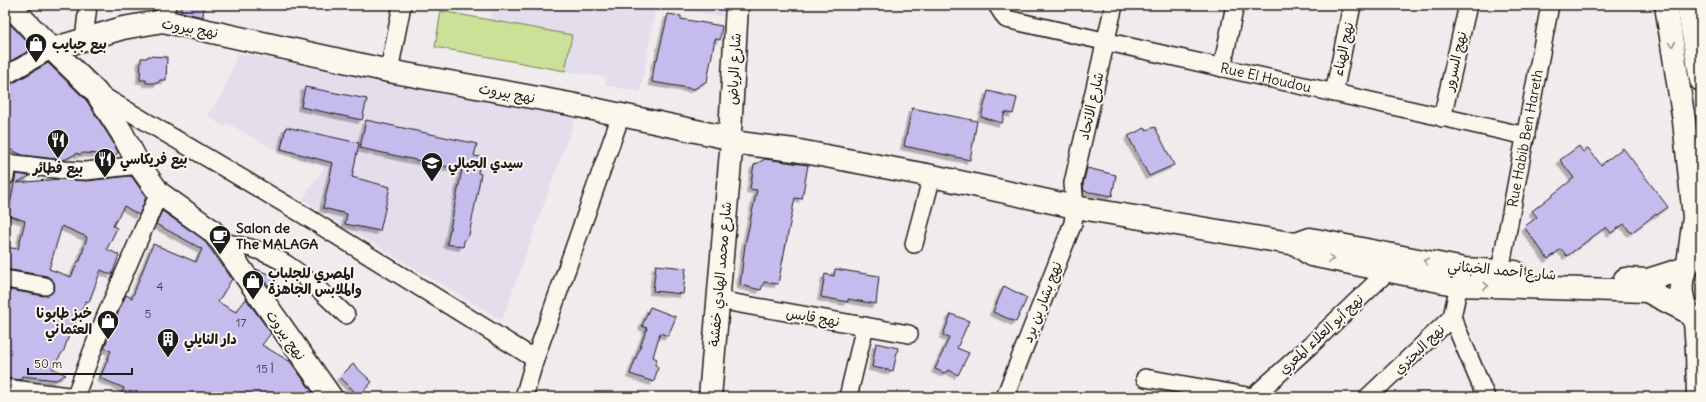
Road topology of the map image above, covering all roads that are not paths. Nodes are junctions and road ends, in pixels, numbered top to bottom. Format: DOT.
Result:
graph roads {
  1 [pos="9,5"];
  2 [pos="88,5"];
  3 [pos="402,5"];
  4 [pos="737,5"];
  5 [pos="1114,5"];
  6 [pos="1235,5"];
  7 [pos="1352,5"];
  8 [pos="1468,5"];
  9 [pos="1550,5"];
  10 [pos="1666,5"];
  11 [pos="1688,5"];
  12 [pos="1001,12"];
  13 [pos="165,13"];
  14 [pos="84,40"];
  15 [pos="1106,41"];
  16 [pos="52,49"];
  17 [pos="1222,68"];
  18 [pos="389,71"];
  19 [pos="5,76"];
  20 [pos="1701,80"];
  21 [pos="96,92"];
  22 [pos="1334,93"];
  23 [pos="621,115"];
  24 [pos="1442,118"];
  25 [pos="1526,136"];
  26 [pos="731,141"];
  27 [pos="139,166"];
  28 [pos="6,167"];
  29 [pos="932,176"];
  30 [pos="159,193"];
  31 [pos="1075,207"];
  32 [pos="221,242"];
  33 [pos="914,244"];
  34 [pos="1296,244"];
  35 [pos="1692,260"];
  36 [pos="1388,271"];
  37 [pos="1500,271"];
  38 [pos="5,279"];
  39 [pos="1459,285"];
  40 [pos="45,286"];
  41 [pos="718,300"];
  42 [pos="346,315"];
  43 [pos="1452,317"];
  44 [pos="1695,320"];
  45 [pos="866,326"];
  46 [pos="909,334"];
  47 [pos="535,359"];
  48 [pos="1145,378"];
  49 [pos="5,388"];
  50 [pos="76,397"];
  51 [pos="331,397"];
  52 [pos="524,397"];
  53 [pos="710,397"];
  54 [pos="848,397"];
  55 [pos="1005,397"];
  56 [pos="1253,397"];
  57 [pos="1368,397"];
  58 [pos="1486,397"];
  59 [pos="1698,397"];
  1 -- 16 [label="main road"];
  2 -- 14 [label="street"];
  3 -- 18 [label="street"];
  4 -- 26 [label="main road, شارع الرياض"];
  5 -- 15 [label="street, شارع الاتحاد"];
  6 -- 17 [label="street"];
  7 -- 22 [label="street, نهج الهناء"];
  8 -- 24 [label="street, نهج السرور"];
  9 -- 25 [label="street, Rue Habib Ben Hareth"];
  10 -- 35 [label="main road, one-way"];
  11 -- 20 [label="main road"];
  12 -- 15 [label="street, Rue El Houdou"];
  13 -- 14 [label="main road, نهج بيروت"];
  13 -- 18 [label="main road, نهج بيروت"];
  14 -- 16 [label="main road, نهج بيروت"];
  15 -- 17 [label="street, Rue El Houdou"];
  15 -- 31 [label="street, شارع الاتحاد"];
  16 -- 19 [label="street"];
  16 -- 21 [label="main road, نهج بيروت"];
  17 -- 22 [label="street, Rue El Houdou"];
  18 -- 23 [label="main road, نهج بيروت"];
  21 -- 27 [label="main road, نهج بيروت"];
  21 -- 47 [label="street"];
  22 -- 24 [label="street, Rue El Houdou"];
  23 -- 26 [label="main road, نهج بيروت"];
  23 -- 47 [label="street"];
  24 -- 25 [label="street, Rue El Houdou"];
  25 -- 37 [label="street, Rue Habib Ben Hareth"];
  26 -- 29 [label="main road, نهج بيروت"];
  26 -- 41 [label="main road, شارع محمد الهادي خفشة"];
  27 -- 28 [label="street"];
  27 -- 30 [label="main road, نهج بيروت"];
  29 -- 31 [label="main road, نهج بيروت"];
  29 -- 33 [label="street"];
  30 -- 32 [label="main road, نهج بيروت"];
  30 -- 50 [label="street"];
  31 -- 34 [label="main road, نهج بيروت"];
  31 -- 55 [label="street, نهج بشار بن برد"];
  32 -- 42 [label="street"];
  32 -- 51 [label="main road, نهج بيروت"];
  34 -- 36 [label="main road, one-way"];
  37 -- 34 [label="main road, شارع أحمد الخبثاني, one-way"];
  35 -- 37 [label="main road, شارع أحمد الخبثاني"];
  35 -- 44 [label="main road"];
  36 -- 39 [label="main road"];
  36 -- 56 [label="street, نهج أبو العلاء المعري"];
  38 -- 40 [label="street"];
  39 -- 43 [label="street"];
  39 -- 44 [label="main road, one-way"];
  41 -- 45 [label="street, نهج قابس"];
  41 -- 53 [label="main road, شارع محمد الهادي خفشة"];
  43 -- 57 [label="street, نهج البحتري"];
  43 -- 58 [label="street"];
  44 -- 59 [label="main road"];
  45 -- 46 [label="street, نهج قابس"];
  45 -- 54 [label="street"];
  47 -- 52 [label="street"];
  48 -- 56 [label="street"];
  49 -- 50 [label="street"];
}
